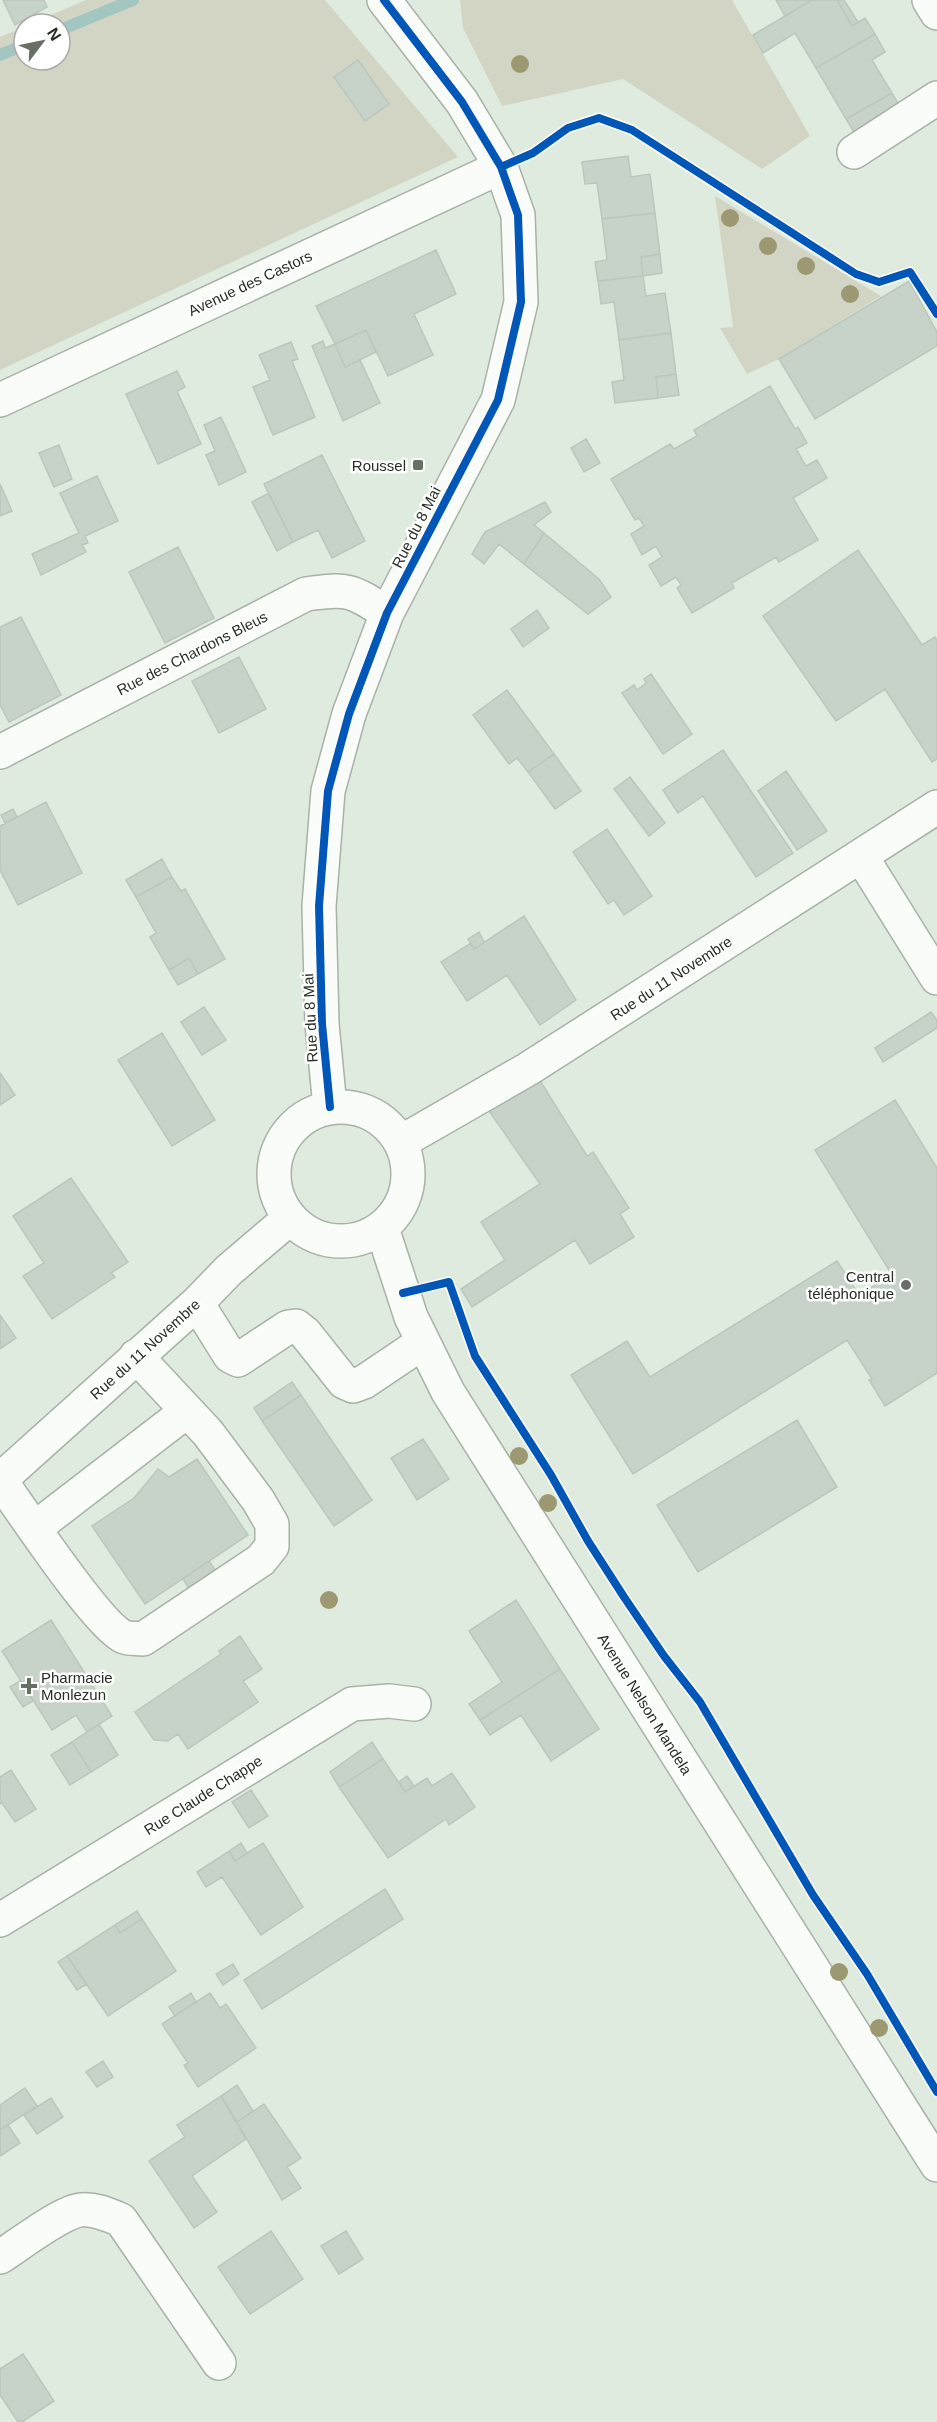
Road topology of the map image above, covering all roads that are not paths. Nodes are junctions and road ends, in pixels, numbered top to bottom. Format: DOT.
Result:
graph roads {
  1 [pos="929,0"];
  2 [pos="401,8"];
  3 [pos="937,13"];
  4 [pos="937,98"];
  5 [pos="854,152"];
  6 [pos="501,167"];
  7 [pos="0,399"];
  8 [pos="387,613"];
  9 [pos="0,752"];
  10 [pos="937,807"];
  11 [pos="861,856"];
  12 [pos="937,978"];
  13 [pos="330,1107"];
  14 [pos="401,1142"];
  15 [pos="290,1218"];
  16 [pos="382,1228"];
  17 [pos="197,1303"];
  18 [pos="422,1343"];
  19 [pos="136,1356"];
  20 [pos="187,1411"];
  21 [pos="0,1480"];
  22 [pos="35,1528"];
  23 [pos="414,1704"];
  24 [pos="0,1920"];
  25 [pos="937,2165"];
  26 [pos="0,2257"];
  27 [pos="219,2363"];
  1 -- 3 [label="street"];
  2 -- 6 [label="street, Rue du 8 Mai"];
  4 -- 5 [label="street"];
  6 -- 7 [label="street, Avenue des Castors"];
  6 -- 8 [label="street, Rue du 8 Mai"];
  8 -- 9 [label="street, Rue des Chardons Bleus"];
  8 -- 13 [label="street, Rue du 8 Mai"];
  10 -- 11 [label="street, Rue du 11 Novembre"];
  11 -- 12 [label="street"];
  11 -- 14 [label="street, Rue du 11 Novembre"];
  13 -- 14 [label="street"];
  13 -- 15 [label="street"];
  14 -- 16 [label="street"];
  15 -- 16 [label="street"];
  15 -- 17 [label="street, Rue du 11 Novembre"];
  16 -- 18 [label="street, Avenue Nelson Mandela"];
  17 -- 18 [label="street"];
  17 -- 19 [label="street, Rue du 11 Novembre"];
  18 -- 25 [label="street, Avenue Nelson Mandela"];
  19 -- 20 [label="street"];
  19 -- 21 [label="street, Rue du 11 Novembre"];
  20 -- 22 [label="street"];
  20 -- 22 [label="street"];
  21 -- 22 [label="street"];
  23 -- 24 [label="street, Rue Claude Chappe"];
  26 -- 27 [label="street"];
}
